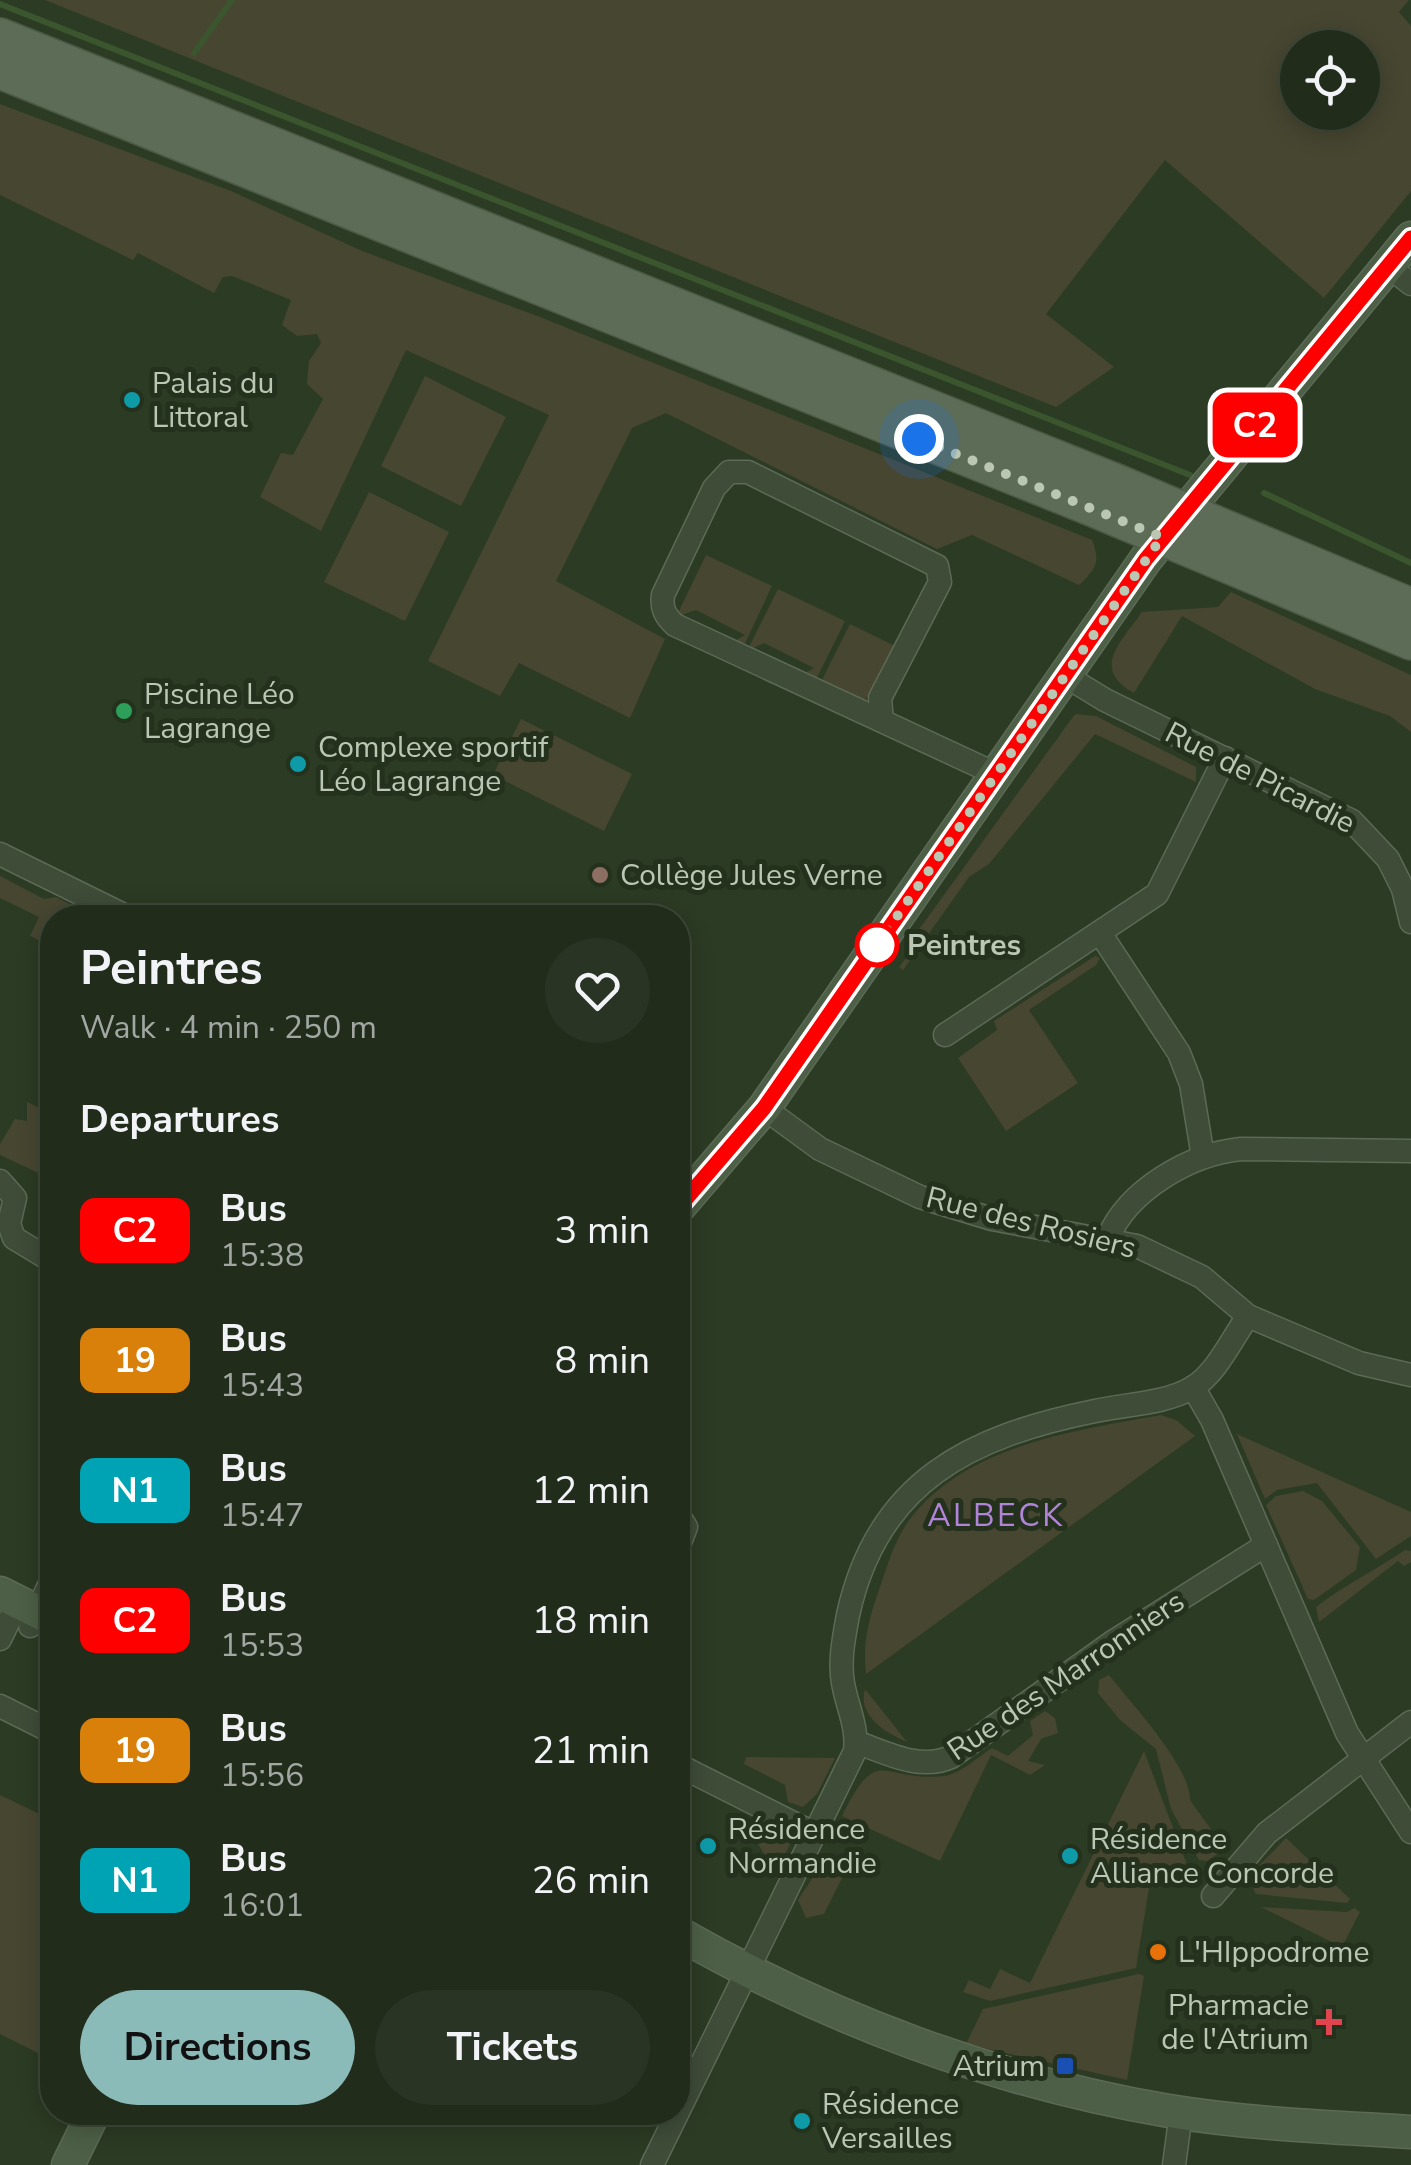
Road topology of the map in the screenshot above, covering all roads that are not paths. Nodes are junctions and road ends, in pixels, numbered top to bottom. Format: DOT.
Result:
graph roads {
  1 [pos="0,36"];
  2 [pos="0,71"];
  3 [pos="1411,238"];
  4 [pos="1400,275"];
  5 [pos="1173,523"];
  6 [pos="1411,606"];
  7 [pos="1411,642"];
  8 [pos="1064,675"];
  9 [pos="882,720"];
  10 [pos="1224,758"];
  11 [pos="996,774"];
  12 [pos="0,854"];
  13 [pos="104,905"];
  14 [pos="1411,922"];
  15 [pos="1100,933"];
  16 [pos="945,1034"];
  17 [pos="764,1108"];
  18 [pos="1411,1151"];
  19 [pos="1203,1157"];
  20 [pos="0,1181"];
  21 [pos="690,1192"];
  22 [pos="6,1237"];
  23 [pos="1108,1238"];
  24 [pos="40,1254"];
  25 [pos="1248,1316"];
  26 [pos="1411,1375"];
  27 [pos="1194,1387"];
  28 [pos="1266,1545"];
  29 [pos="40,1594"];
  30 [pos="22,1617"];
  31 [pos="0,1706"];
  32 [pos="1411,1722"];
  33 [pos="40,1726"];
  34 [pos="856,1742"];
  35 [pos="1360,1759"];
  36 [pos="690,1772"];
  37 [pos="1411,1832"];
  38 [pos="815,1834"];
  39 [pos="1213,1896"];
  40 [pos="690,1940"];
  41 [pos="748,1969"];
  42 [pos="690,2088"];
  43 [pos="1181,2113"];
  44 [pos="88,2125"];
  45 [pos="108,2125"];
  46 [pos="672,2125"];
  47 [pos="1411,2132"];
  48 [pos="68,2165"];
  49 [pos="88,2165"];
  50 [pos="652,2165"];
  51 [pos="1174,2165"];
  1 -- 5 [label="main road"];
  2 -- 5 [label="main road"];
  3 -- 4 [label="street"];
  4 -- 5 [label="street"];
  5 -- 6 [label="main road"];
  5 -- 7 [label="main road"];
  5 -- 8 [label="street"];
  8 -- 10 [label="street, Rue de Picardie"];
  8 -- 11 [label="street"];
  9 -- 9 [label="street"];
  9 -- 11 [label="street"];
  10 -- 14 [label="street, Rue de Picardie"];
  10 -- 15 [label="street"];
  11 -- 17 [label="street"];
  12 -- 13 [label="street"];
  15 -- 16 [label="street"];
  15 -- 19 [label="street"];
  17 -- 21 [label="street"];
  17 -- 23 [label="street, Rue des Rosiers"];
  18 -- 19 [label="street"];
  19 -- 23 [label="street"];
  20 -- 22 [label="street"];
  22 -- 24 [label="street"];
  23 -- 25 [label="street, Rue des Rosiers"];
  25 -- 26 [label="street, Rue des Rosiers"];
  25 -- 27 [label="street"];
  27 -- 28 [label="street"];
  27 -- 34 [label="street"];
  28 -- 34 [label="street, Rue des Marronniers"];
  28 -- 35 [label="street"];
  29 -- 30 [label="street"];
  31 -- 33 [label="street"];
  32 -- 35 [label="street"];
  34 -- 38 [label="street"];
  35 -- 37 [label="street"];
  35 -- 39 [label="street"];
  36 -- 38 [label="street"];
  38 -- 41 [label="street"];
  40 -- 41 [label="street"];
  41 -- 42 [label="street"];
  41 -- 43 [label="street"];
  43 -- 47 [label="street"];
  43 -- 51 [label="street"];
  44 -- 48 [label="street"];
  45 -- 49 [label="street"];
  46 -- 50 [label="street"];
}
